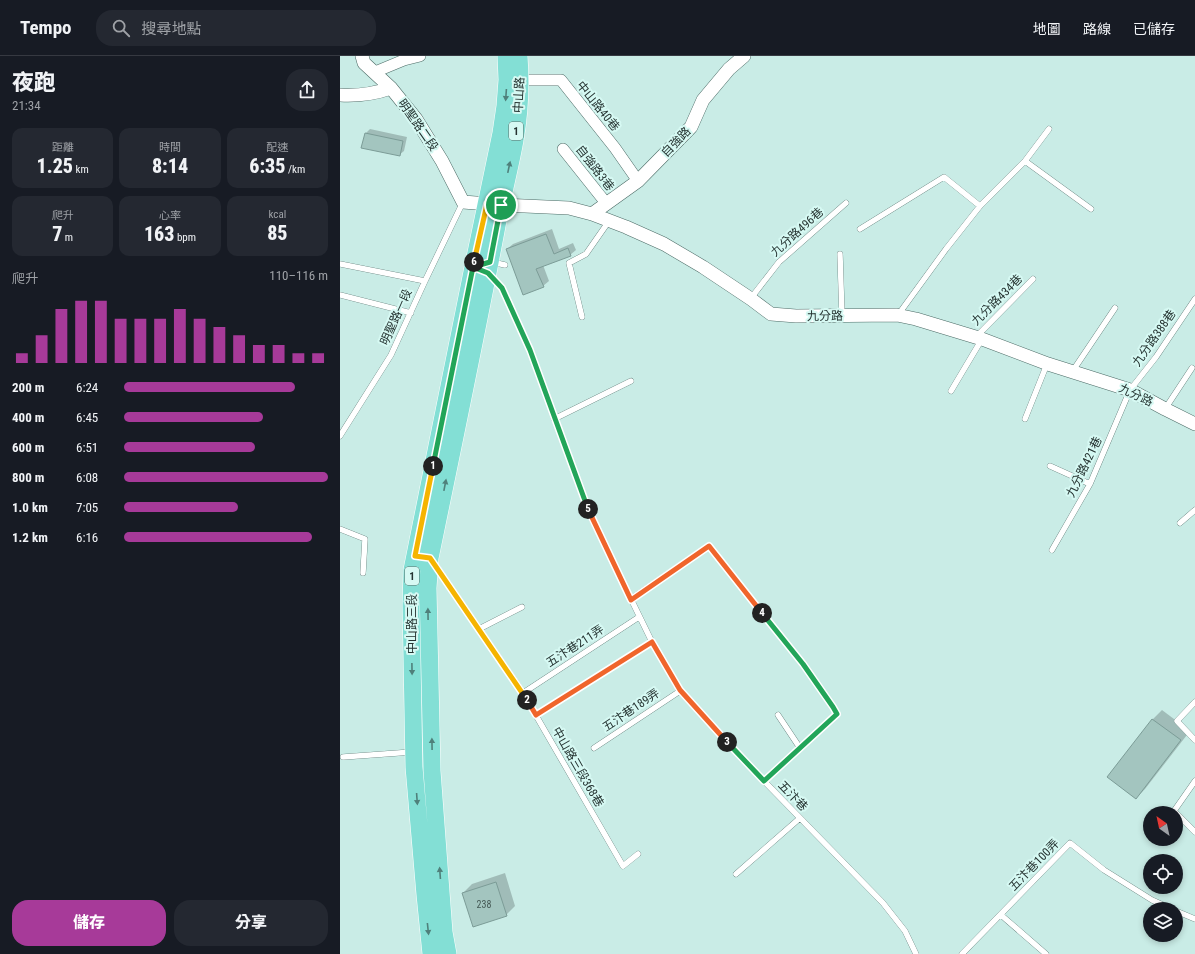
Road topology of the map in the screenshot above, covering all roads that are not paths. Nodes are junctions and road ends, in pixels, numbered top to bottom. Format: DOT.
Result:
graph roads {
  1 [pos="362,56"];
  2 [pos="420,56"];
  3 [pos="506,56"];
  4 [pos="519,56"];
  5 [pos="743,56"];
  6 [pos="375,72"];
  7 [pos="521,80"];
  8 [pos="391,88"];
  9 [pos="340,95"];
  10 [pos="1049,129"];
  11 [pos="563,149"];
  12 [pos="1025,161"];
  13 [pos="638,181"];
  14 [pos="463,202"];
  15 [pos="606,203"];
  16 [pos="846,204"];
  17 [pos="494,205"];
  18 [pos="980,206"];
  19 [pos="1092,209"];
  20 [pos="592,214"];
  21 [pos="609,220"];
  22 [pos="860,229"];
  23 [pos="840,254"];
  24 [pos="340,264"];
  25 [pos="485,267"];
  26 [pos="1033,279"];
  27 [pos="425,280"];
  28 [pos="340,295"];
  29 [pos="751,299"];
  30 [pos="1195,299"];
  31 [pos="1115,308"];
  32 [pos="411,312"];
  33 [pos="842,316"];
  34 [pos="897,316"];
  35 [pos="582,317"];
  36 [pos="979,338"];
  37 [pos="1048,364"];
  38 [pos="1192,368"];
  39 [pos="1072,372"];
  40 [pos="631,381"];
  41 [pos="1130,390"];
  42 [pos="951,391"];
  43 [pos="1165,409"];
  44 [pos="554,419"];
  45 [pos="1025,419"];
  46 [pos="1195,424"];
  47 [pos="340,436"];
  48 [pos="1050,466"];
  49 [pos="1090,484"];
  50 [pos="1195,510"];
  51 [pos="1180,523"];
  52 [pos="340,529"];
  53 [pos="1052,550"];
  54 [pos="423,557"];
  55 [pos="363,573"];
  56 [pos="631,600"];
  57 [pos="522,607"];
  58 [pos="640,617"];
  59 [pos="479,629"];
  60 [pos="652,642"];
  61 [pos="680,690"];
  62 [pos="523,693"];
  63 [pos="1195,702"];
  64 [pos="536,715"];
  65 [pos="778,715"];
  66 [pos="1195,740"];
  67 [pos="594,748"];
  68 [pos="800,748"];
  69 [pos="414,752"];
  70 [pos="343,757"];
  71 [pos="1195,780"];
  72 [pos="764,781"];
  73 [pos="800,818"];
  74 [pos="1195,830"];
  75 [pos="638,854"];
  76 [pos="736,874"];
  77 [pos="441,894"];
  78 [pos="424,896"];
  79 [pos="1156,902"];
  80 [pos="1183,914"];
  81 [pos="1001,915"];
  82 [pos="1195,919"];
  83 [pos="431,954"];
  84 [pos="448,954"];
  85 [pos="916,954"];
  86 [pos="962,954"];
  87 [pos="1046,954"];
  1 -- 6 [label="street, 明聖路二段"];
  2 -- 6 [label="street"];
  3 -- 17 [label="main road, 中山路 / 1, one-way"];
  4 -- 7 [label="main road, 中山路 / 1"];
  5 -- 13 [label="street, 自強路"];
  6 -- 8 [label="street, 明聖路二段"];
  7 -- 13 [label="street, 中山路40巷"];
  17 -- 7 [label="main road, 中山路 / 1, one-way"];
  8 -- 9 [label="street"];
  8 -- 14 [label="street, 明聖路二段"];
  10 -- 12 [label="lane"];
  11 -- 15 [label="street, 自強路3巷"];
  12 -- 18 [label="lane"];
  12 -- 19 [label="lane"];
  13 -- 15 [label="street, 自強路"];
  14 -- 17 [label="street, 九分路"];
  14 -- 27 [label="lane, 明聖路一段"];
  15 -- 20 [label="street, 自強路"];
  16 -- 29 [label="lane, 九分路496巷"];
  17 -- 20 [label="street, 九分路"];
  17 -- 25 [label="main road, 中山路三段 / 1"];
  18 -- 22 [label="lane"];
  18 -- 34 [label="lane"];
  20 -- 21 [label="street, 九分路"];
  21 -- 29 [label="street, 九分路"];
  21 -- 35 [label="lane"];
  23 -- 33 [label="lane"];
  24 -- 27 [label="lane"];
  25 -- 44 [label="lane, 五汴巷"];
  25 -- 54 [label="main road, 中山路三段 / 1"];
  26 -- 36 [label="lane, 九分路434巷"];
  27 -- 32 [label="lane, 明聖路一段"];
  28 -- 32 [label="lane"];
  29 -- 33 [label="street, 九分路"];
  30 -- 41 [label="lane, 九分路388巷"];
  31 -- 39 [label="lane"];
  32 -- 47 [label="lane, 明聖路一段"];
  33 -- 34 [label="street, 九分路"];
  34 -- 36 [label="street, 九分路"];
  36 -- 37 [label="street, 九分路"];
  36 -- 42 [label="lane, 九分路434巷"];
  37 -- 39 [label="street, 九分路"];
  37 -- 45 [label="lane"];
  38 -- 43 [label="lane"];
  39 -- 41 [label="street, 九分路"];
  40 -- 44 [label="lane"];
  41 -- 43 [label="street, 九分路"];
  41 -- 49 [label="lane, 九分路421巷"];
  43 -- 46 [label="street, 九分路"];
  44 -- 56 [label="lane, 五汴巷"];
  48 -- 49 [label="lane"];
  49 -- 53 [label="lane, 九分路421巷"];
  50 -- 51 [label="lane"];
  52 -- 55 [label="lane"];
  54 -- 59 [label="lane, 中山路三段368巷"];
  54 -- 69 [label="main road, 中山路三段 / 1, one-way"];
  77 -- 54 [label="main road, 中山路三段 / 1, one-way"];
  56 -- 58 [label="lane, 五汴巷"];
  56 -- 68 [label="lane"];
  57 -- 59 [label="lane"];
  58 -- 60 [label="lane, 五汴巷"];
  58 -- 62 [label="lane, 五汴巷211弄"];
  59 -- 62 [label="lane, 中山路三段368巷"];
  60 -- 61 [label="lane, 五汴巷"];
  60 -- 64 [label="lane"];
  61 -- 67 [label="lane, 五汴巷189弄"];
  61 -- 72 [label="lane, 五汴巷"];
  62 -- 64 [label="lane, 中山路三段368巷"];
  63 -- 66 [label="lane"];
  64 -- 75 [label="lane, 中山路三段368巷"];
  65 -- 68 [label="lane"];
  68 -- 72 [label="lane"];
  69 -- 70 [label="lane"];
  69 -- 78 [label="main road, 中山路三段 / 1, one-way"];
  71 -- 74 [label="lane"];
  72 -- 73 [label="lane, 五汴巷"];
  73 -- 76 [label="lane"];
  73 -- 85 [label="lane, 五汴巷"];
  77 -- 78 [label="main road"];
  77 -- 84 [label="main road, 中山路三段 / 1"];
  78 -- 83 [label="main road, 中山路三段 / 1, one-way"];
  79 -- 81 [label="lane, 五汴巷100弄"];
  80 -- 82 [label="lane"];
  81 -- 86 [label="lane, 五汴巷100弄"];
  81 -- 87 [label="lane"];
}
